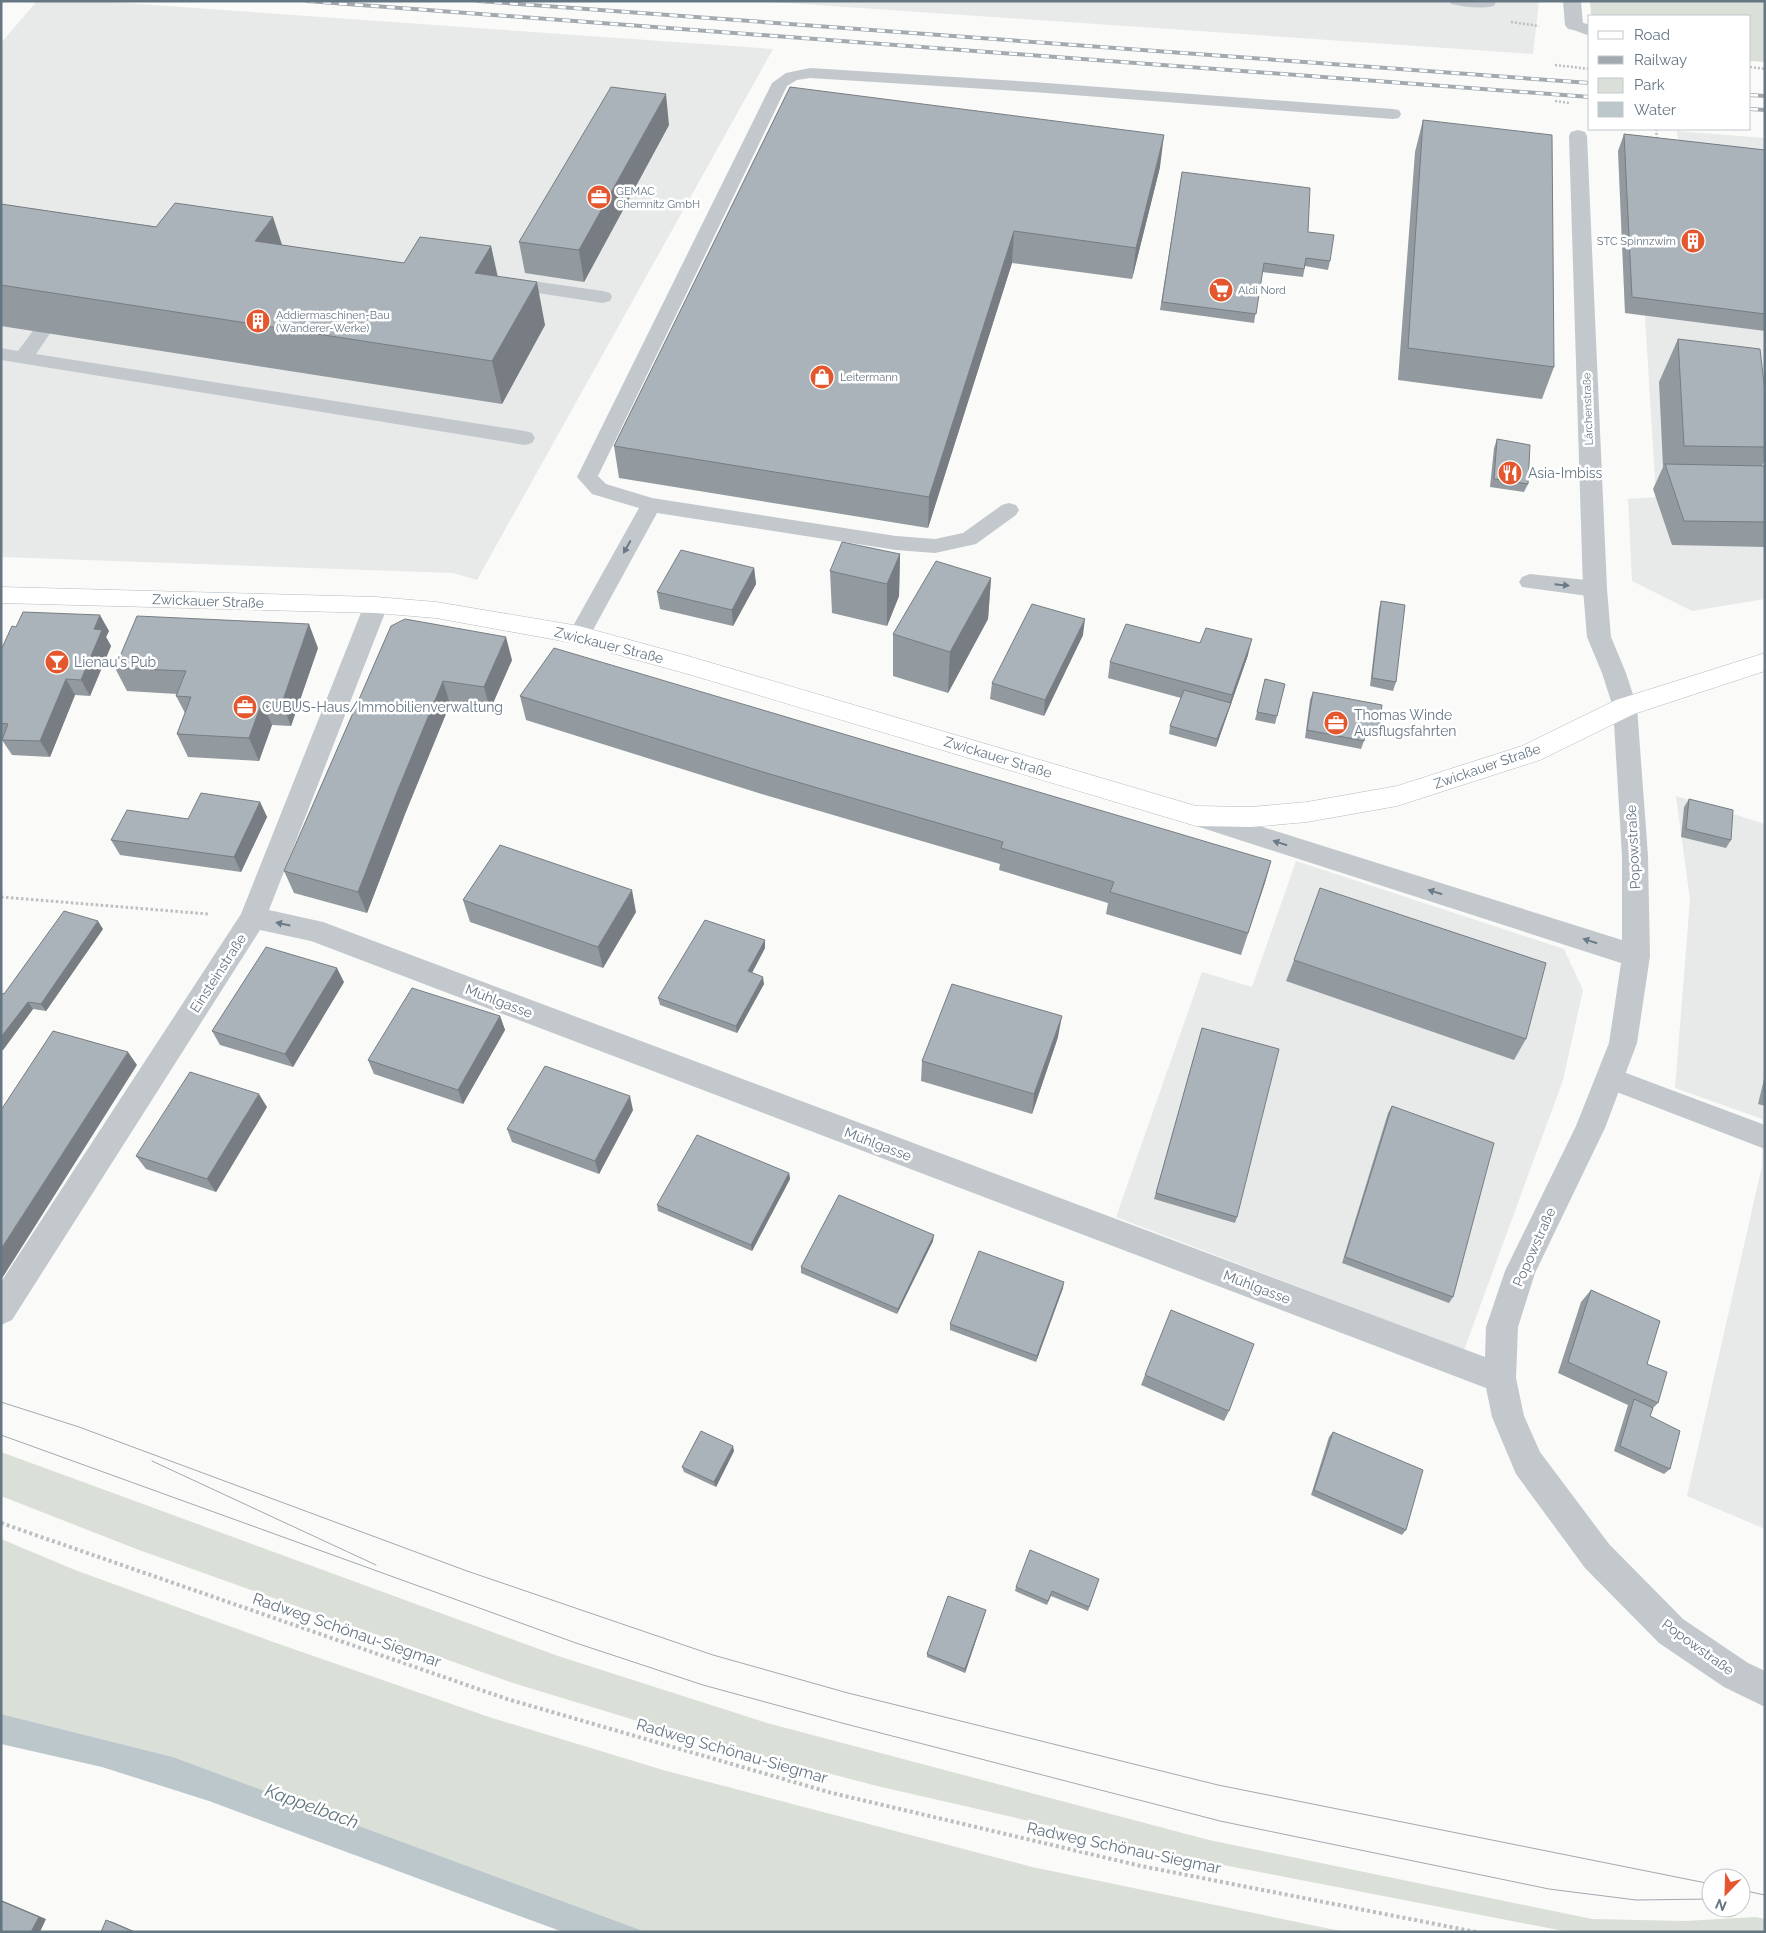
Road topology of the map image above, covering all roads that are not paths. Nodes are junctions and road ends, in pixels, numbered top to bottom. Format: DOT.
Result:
graph roads {
  1 [pos="1457,1"];
  2 [pos="1488,1"];
  3 [pos="1572,1"];
  4 [pos="1582,28"];
  5 [pos="1393,114"];
  6 [pos="1578,136"];
  7 [pos="485,281"];
  8 [pos="604,297"];
  9 [pos="42,332"];
  10 [pos="1,354"];
  11 [pos="23,358"];
  12 [pos="525,438"];
  13 [pos="651,505"];
  14 [pos="1009,510"];
  15 [pos="1530,582"];
  16 [pos="1595,589"];
  17 [pos="1,595"];
  18 [pos="376,606"];
  19 [pos="579,635"];
  20 [pos="1765,662"];
  21 [pos="1625,707"];
  22 [pos="1196,816"];
  23 [pos="254,918"];
  24 [pos="1636,956"];
  25 [pos="1610,1078"];
  26 [pos="1765,1138"];
  27 [pos="1,1310"];
  28 [pos="1500,1378"];
  29 [pos="1765,1690"];
  1 -- 2 [label="lane"];
  3 -- 4 [label="street"];
  5 -- 13 [label="lane"];
  6 -- 16 [label="street, Lärchenstraße"];
  7 -- 8 [label="lane"];
  9 -- 11 [label="lane"];
  10 -- 11 [label="lane"];
  11 -- 12 [label="lane"];
  13 -- 14 [label="lane"];
  13 -- 19 [label="lane, one-way"];
  15 -- 16 [label="lane, one-way"];
  16 -- 21 [label="street, Lärchenstraße"];
  17 -- 18 [label="main road, Zwickauer Straße"];
  18 -- 19 [label="main road, Zwickauer Straße"];
  18 -- 23 [label="street, Einsteinstraße"];
  19 -- 22 [label="main road, Zwickauer Straße"];
  20 -- 21 [label="main road, Zwickauer Straße"];
  21 -- 22 [label="main road, Zwickauer Straße"];
  21 -- 24 [label="street, Popowstraße"];
  24 -- 22 [label="street, Zwickauer Straße, one-way"];
  23 -- 27 [label="street, Einsteinstraße"];
  28 -- 23 [label="street, Mühlgasse, one-way"];
  24 -- 25 [label="street, Popowstraße"];
  25 -- 26 [label="lane"];
  25 -- 28 [label="street, Popowstraße"];
  28 -- 29 [label="street, Popowstraße"];
}
